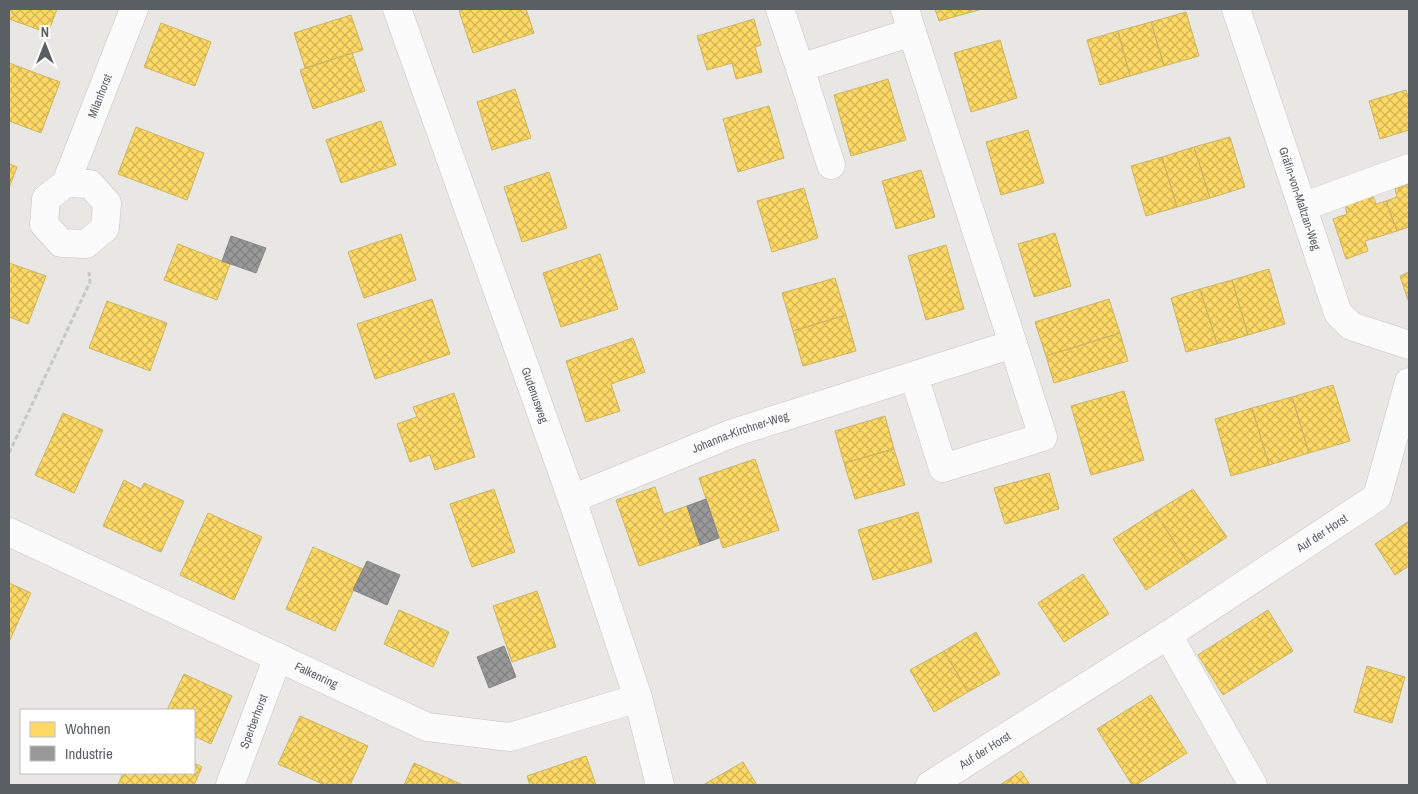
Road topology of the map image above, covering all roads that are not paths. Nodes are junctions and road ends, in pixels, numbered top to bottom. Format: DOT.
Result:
graph roads {
  1 [pos="134,9"];
  2 [pos="397,9"];
  3 [pos="780,9"];
  4 [pos="1236,9"];
  5 [pos="909,20"];
  6 [pos="800,68"];
  7 [pos="831,165"];
  8 [pos="1409,168"];
  9 [pos="66,183"];
  10 [pos="1302,207"];
  11 [pos="1013,344"];
  12 [pos="1409,345"];
  13 [pos="914,376"];
  14 [pos="1409,382"];
  15 [pos="572,499"];
  16 [pos="9,532"];
  17 [pos="1168,636"];
  18 [pos="278,657"];
  19 [pos="638,698"];
  20 [pos="230,785"];
  21 [pos="660,785"];
  22 [pos="930,785"];
  23 [pos="1253,785"];
  1 -- 9 [label="street, Milanhorst"];
  2 -- 15 [label="street, Gudenusweg"];
  3 -- 6 [label="street"];
  4 -- 10 [label="street, Gräfin-von-Maltzan-Weg"];
  5 -- 6 [label="street"];
  5 -- 11 [label="street"];
  6 -- 7 [label="street"];
  8 -- 10 [label="street"];
  9 -- 9 [label="street, Milanhorst"];
  10 -- 12 [label="street, Gräfin-von-Maltzan-Weg"];
  11 -- 13 [label="street, Johanna-Kirchner-Weg"];
  11 -- 13 [label="street"];
  13 -- 15 [label="street, Johanna-Kirchner-Weg"];
  14 -- 17 [label="street, Auf der Horst"];
  15 -- 19 [label="street, Gudenusweg"];
  16 -- 18 [label="street, Falkenring"];
  17 -- 22 [label="street, Auf der Horst"];
  17 -- 23 [label="street"];
  18 -- 19 [label="street, Falkenring"];
  18 -- 20 [label="street, Sperberhorst"];
  19 -- 21 [label="street, Gudenusweg"];
}
